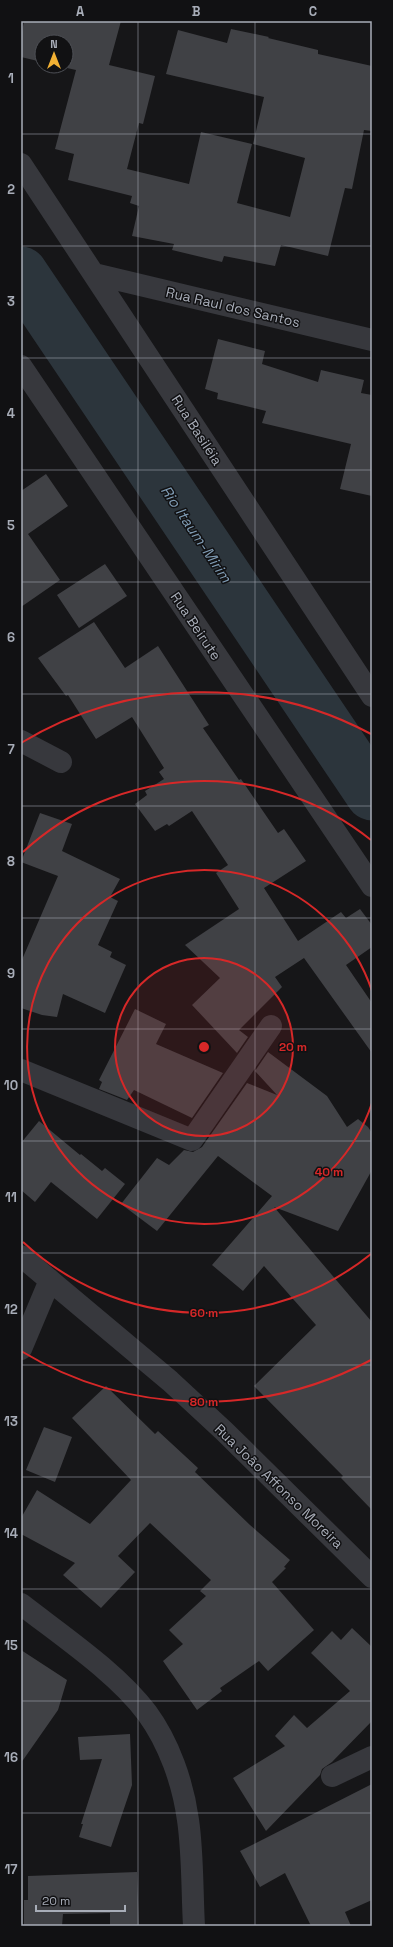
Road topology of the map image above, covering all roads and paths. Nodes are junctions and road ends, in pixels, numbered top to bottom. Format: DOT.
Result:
graph roads {
  1 [pos="21,164"];
  2 [pos="94,274"];
  3 [pos="372,340"];
  4 [pos="21,366"];
  5 [pos="372,696"];
  6 [pos="21,741"];
  7 [pos="61,762"];
  8 [pos="372,886"];
  9 [pos="271,1026"];
  10 [pos="21,1070"];
  11 [pos="21,1256"];
  12 [pos="50,1280"];
  13 [pos="21,1349"];
  14 [pos="372,1577"];
  15 [pos="21,1604"];
  16 [pos="372,1757"];
  17 [pos="332,1776"];
  18 [pos="194,1926"];
  1 -- 2 [label="street, Rua Basiléia"];
  2 -- 3 [label="street, Rua Raul dos Santos"];
  2 -- 5 [label="street, Rua Basiléia"];
  4 -- 8 [label="street, Rua Beirute"];
  6 -- 7 [label="street"];
  9 -- 10 [label="street"];
  11 -- 12 [label="street, Rua João Affonso Moreira"];
  12 -- 13 [label="street"];
  12 -- 14 [label="street, Rua João Affonso Moreira"];
  15 -- 18 [label="street"];
  16 -- 17 [label="street"];
}
